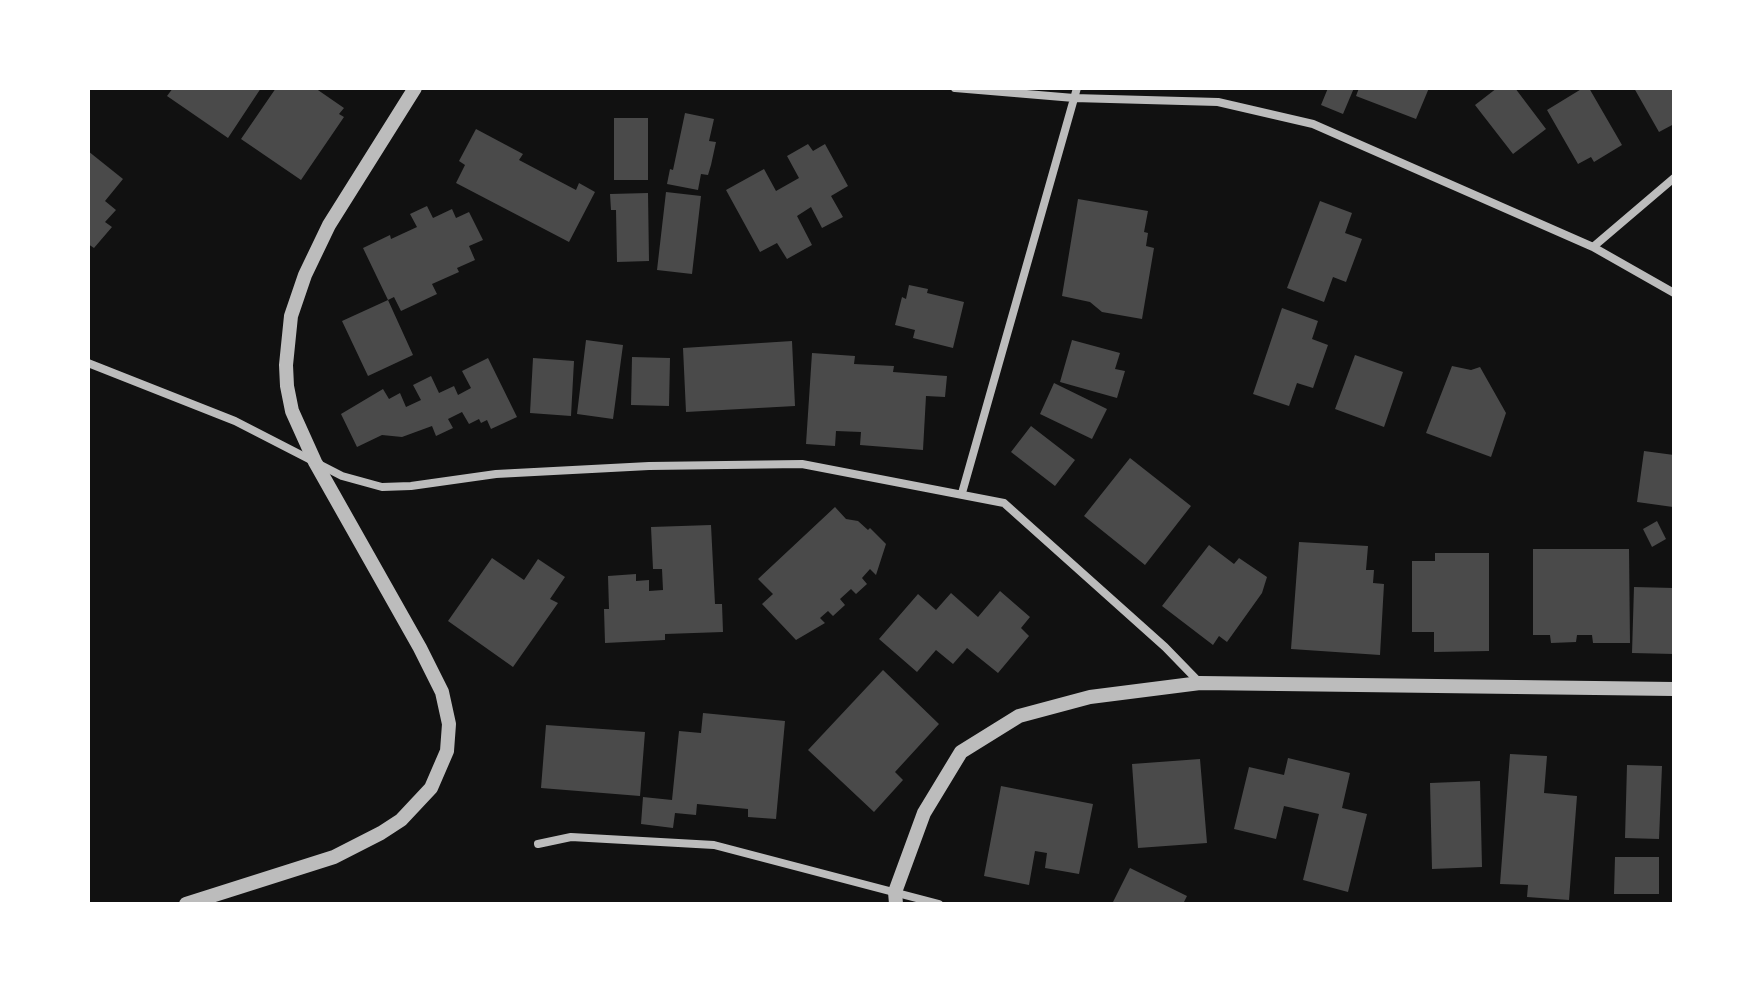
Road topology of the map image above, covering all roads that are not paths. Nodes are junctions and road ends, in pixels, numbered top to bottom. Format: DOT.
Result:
graph roads {
  1 [pos="415,88"];
  2 [pos="955,88"];
  3 [pos="1077,88"];
  4 [pos="1074,98"];
  5 [pos="1674,178"];
  6 [pos="1593,247"];
  7 [pos="1674,293"];
  8 [pos="88,363"];
  9 [pos="315,462"];
  10 [pos="962,493"];
  11 [pos="1200,683"];
  12 [pos="1674,689"];
  13 [pos="538,844"];
  14 [pos="896,898"];
  15 [pos="186,904"];
  16 [pos="939,904"];
  1 -- 9 [label="street"];
  2 -- 4 [label="street"];
  3 -- 4 [label="street"];
  4 -- 6 [label="street"];
  4 -- 10 [label="street"];
  5 -- 6 [label="street"];
  6 -- 7 [label="street"];
  8 -- 9 [label="street"];
  9 -- 10 [label="street"];
  9 -- 15 [label="street"];
  10 -- 11 [label="street"];
  11 -- 12 [label="street"];
  11 -- 14 [label="street"];
  13 -- 14 [label="street"];
  14 -- 16 [label="street"];
}
